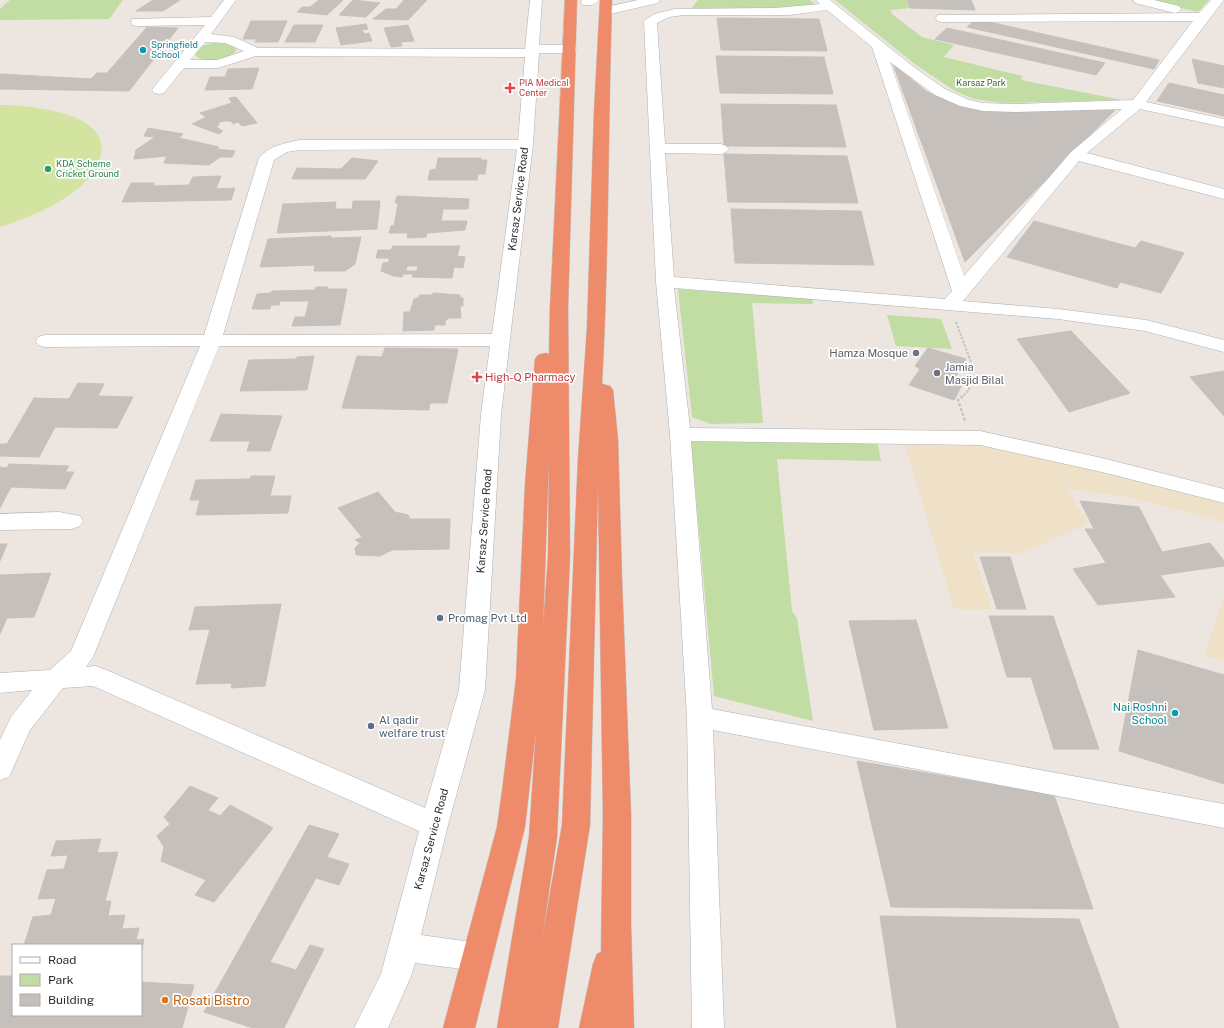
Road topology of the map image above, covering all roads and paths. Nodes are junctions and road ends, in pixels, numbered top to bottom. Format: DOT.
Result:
graph roads {
  1 [pos="230,0"];
  2 [pos="536,0"];
  3 [pos="571,0"];
  4 [pos="654,0"];
  5 [pos="1140,0"];
  6 [pos="1218,0"];
  7 [pos="826,3"];
  8 [pos="600,4"];
  9 [pos="1203,17"];
  10 [pos="942,18"];
  11 [pos="215,21"];
  12 [pos="137,22"];
  13 [pos="200,38"];
  14 [pos="877,43"];
  15 [pos="570,45"];
  16 [pos="532,51"];
  17 [pos="255,52"];
  18 [pos="179,64"];
  19 [pos="159,90"];
  20 [pos="1137,104"];
  21 [pos="1224,123"];
  22 [pos="525,144"];
  23 [pos="657,148"];
  24 [pos="721,149"];
  25 [pos="1076,155"];
  26 [pos="1224,194"];
  27 [pos="665,282"];
  28 [pos="955,298"];
  29 [pos="559,308"];
  30 [pos="596,328"];
  31 [pos="212,340"];
  32 [pos="500,340"];
  33 [pos="45,341"];
  34 [pos="1224,346"];
  35 [pos="680,434"];
  36 [pos="970,438"];
  37 [pos="1224,496"];
  38 [pos="72,521"];
  39 [pos="0,522"];
  40 [pos="57,678"];
  41 [pos="0,683"];
  42 [pos="700,717"];
  43 [pos="0,769"];
  44 [pos="1224,816"];
  45 [pos="434,825"];
  46 [pos="616,925"];
  47 [pos="403,947"];
  48 [pos="478,957"];
  49 [pos="370,1028"];
  50 [pos="459,1028"];
  51 [pos="513,1028"];
  52 [pos="542,1028"];
  53 [pos="595,1028"];
  54 [pos="618,1028"];
  55 [pos="708,1028"];
  1 -- 11 [label="street"];
  2 -- 16 [label="street, Karsaz Service Road"];
  3 -- 15 [label="highway"];
  4 -- 8 [label="street"];
  5 -- 9 [label="street"];
  6 -- 9 [label="street"];
  7 -- 14 [label="street"];
  7 -- 23 [label="street"];
  8 -- 15 [label="highway"];
  8 -- 30 [label="highway"];
  9 -- 10 [label="street"];
  9 -- 20 [label="street"];
  11 -- 12 [label="street"];
  11 -- 13 [label="street"];
  13 -- 17 [label="street"];
  13 -- 18 [label="street"];
  14 -- 20 [label="street"];
  14 -- 28 [label="street"];
  15 -- 16 [label="street"];
  15 -- 29 [label="highway"];
  16 -- 17 [label="street"];
  16 -- 22 [label="street, Karsaz Service Road"];
  17 -- 18 [label="street"];
  18 -- 19 [label="street"];
  20 -- 21 [label="street"];
  20 -- 25 [label="street"];
  22 -- 31 [label="street"];
  22 -- 32 [label="street, Karsaz Service Road"];
  23 -- 24 [label="street"];
  23 -- 27 [label="street"];
  25 -- 26 [label="street"];
  25 -- 28 [label="street"];
  27 -- 28 [label="street"];
  27 -- 35 [label="street"];
  28 -- 34 [label="street"];
  28 -- 36 [label="path"];
  29 -- 48 [label="highway"];
  29 -- 51 [label="highway"];
  30 -- 46 [label="highway"];
  30 -- 52 [label="highway"];
  31 -- 32 [label="street"];
  31 -- 33 [label="street"];
  31 -- 40 [label="street"];
  32 -- 45 [label="street, Karsaz Service Road"];
  35 -- 36 [label="street"];
  35 -- 42 [label="street"];
  36 -- 37 [label="street"];
  38 -- 39 [label="street"];
  40 -- 41 [label="street"];
  40 -- 43 [label="street"];
  40 -- 45 [label="street"];
  42 -- 44 [label="street"];
  42 -- 55 [label="street"];
  45 -- 47 [label="street, Karsaz Service Road"];
  46 -- 53 [label="highway"];
  46 -- 54 [label="highway"];
  47 -- 48 [label="street"];
  47 -- 49 [label="street, Karsaz Service Road"];
  48 -- 50 [label="highway"];
}
